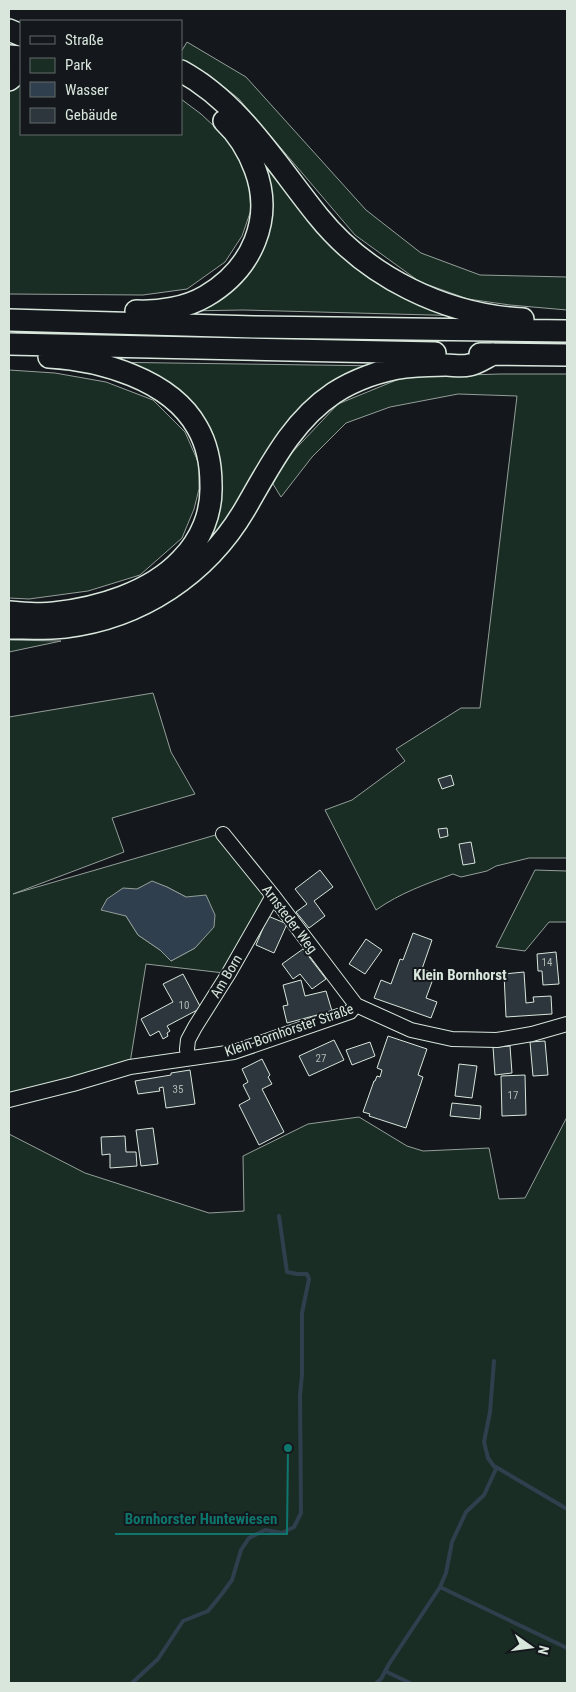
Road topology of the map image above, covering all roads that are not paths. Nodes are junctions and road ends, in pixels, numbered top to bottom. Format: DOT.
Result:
graph roads {
  1 [pos="20,71"];
  2 [pos="182,72"];
  3 [pos="9,80"];
  4 [pos="182,88"];
  5 [pos="26,320"];
  6 [pos="567,327"];
  7 [pos="567,331"];
  8 [pos="16,349"];
  9 [pos="492,354"];
  10 [pos="567,355"];
  11 [pos="9,612"];
  12 [pos="9,628"];
  13 [pos="223,834"];
  14 [pos="274,897"];
  15 [pos="356,1006"];
  16 [pos="567,1024"];
  17 [pos="188,1058"];
  18 [pos="9,1100"];
  1 -- 3 [label="highway"];
  2 -- 6 [label="highway"];
  4 -- 5 [label="highway"];
  5 -- 7 [label="highway"];
  8 -- 9 [label="highway"];
  8 -- 11 [label="highway"];
  9 -- 10 [label="highway"];
  9 -- 12 [label="highway"];
  13 -- 14 [label="street, Arnsteder Weg"];
  14 -- 15 [label="street, Arnsteder Weg"];
  14 -- 17 [label="street, Am Born"];
  15 -- 16 [label="street, Klein-Bornhorster Straße"];
  15 -- 17 [label="street, Klein-Bornhorster Straße"];
  17 -- 18 [label="street, Klein-Bornhorster Straße"];
}
